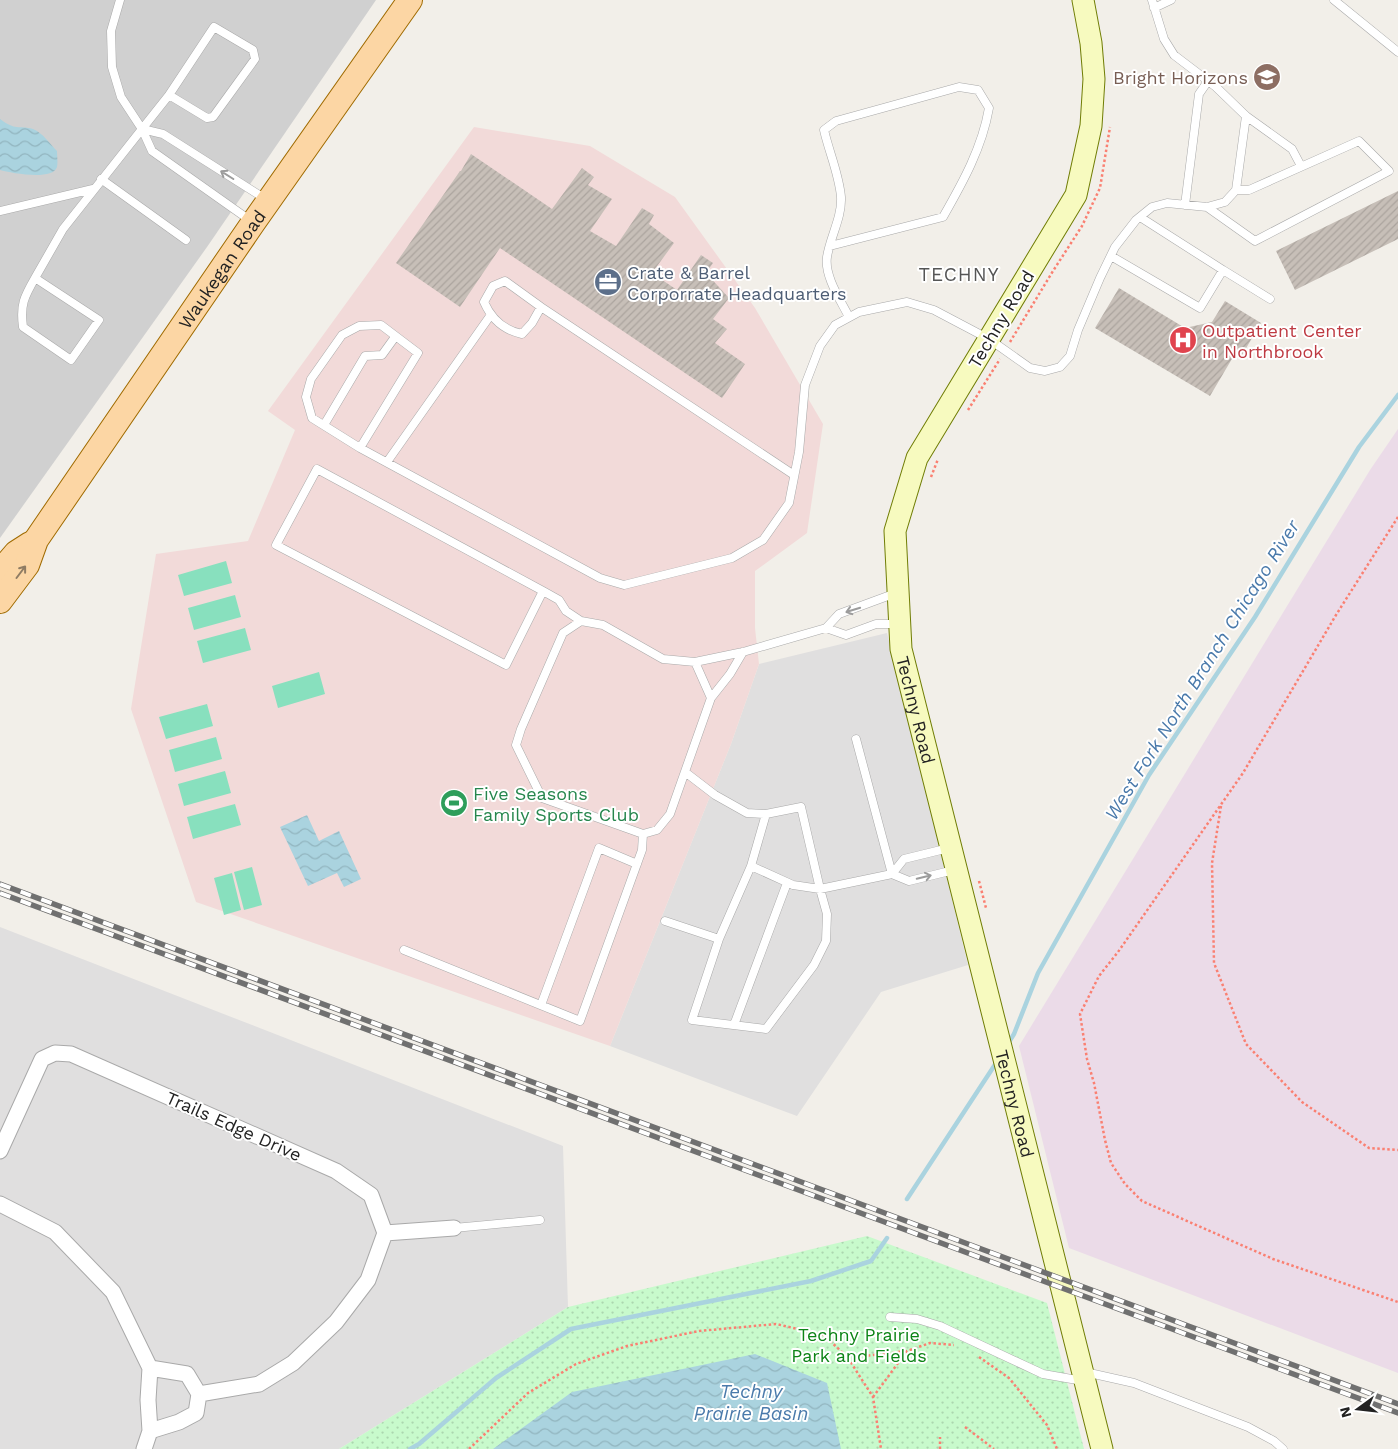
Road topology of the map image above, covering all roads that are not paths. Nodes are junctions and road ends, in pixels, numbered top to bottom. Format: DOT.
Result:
graph roads {
  1 [pos="120,0"];
  2 [pos="410,0"];
  3 [pos="1083,0"];
  4 [pos="1152,0"];
  5 [pos="1171,0"];
  6 [pos="1334,0"];
  7 [pos="1154,8"];
  8 [pos="1398,52"];
  9 [pos="1208,81"];
  10 [pos="170,95"];
  11 [pos="1246,116"];
  12 [pos="142,129"];
  13 [pos="1301,166"];
  14 [pos="101,179"];
  15 [pos="93,189"];
  16 [pos="1236,190"];
  17 [pos="269,201"];
  18 [pos="1185,205"];
  19 [pos="1207,207"];
  20 [pos="0,211"];
  21 [pos="1140,217"];
  22 [pos="253,223"];
  23 [pos="186,240"];
  24 [pos="830,246"];
  25 [pos="1111,256"];
  26 [pos="1224,270"];
  27 [pos="35,278"];
  28 [pos="1270,299"];
  29 [pos="541,307"];
  30 [pos="490,316"];
  31 [pos="849,318"];
  32 [pos="395,337"];
  33 [pos="997,345"];
  34 [pos="324,425"];
  35 [pos="360,448"];
  36 [pos="387,462"];
  37 [pos="794,475"];
  38 [pos="36,540"];
  39 [pos="0,572"];
  40 [pos="543,591"];
  41 [pos="898,592"];
  42 [pos="0,601"];
  43 [pos="580,621"];
  44 [pos="900,624"];
  45 [pos="826,628"];
  46 [pos="743,652"];
  47 [pos="695,662"];
  48 [pos="711,698"];
  49 [pos="856,739"];
  50 [pos="685,772"];
  51 [pos="766,814"];
  52 [pos="643,834"];
  53 [pos="951,847"];
  54 [pos="637,864"];
  55 [pos="751,866"];
  56 [pos="967,872"];
  57 [pos="892,874"];
  58 [pos="787,882"];
  59 [pos="820,889"];
  60 [pos="665,921"];
  61 [pos="719,939"];
  62 [pos="404,950"];
  63 [pos="541,1005"];
  64 [pos="734,1025"];
  65 [pos="0,1151"];
  66 [pos="0,1204"];
  67 [pos="540,1220"];
  68 [pos="454,1228"];
  69 [pos="385,1233"];
  70 [pos="890,1317"];
  71 [pos="150,1368"];
  72 [pos="1084,1376"];
  73 [pos="199,1394"];
  74 [pos="150,1431"];
  75 [pos="144,1449"];
  76 [pos="1102,1449"];
  77 [pos="1283,1449"];
  1 -- 12 [label="lane"];
  2 -- 17 [label="main road, Waukegan Road"];
  3 -- 33 [label="main road, Techny Road"];
  4 -- 7 [label="lane"];
  5 -- 7 [label="lane"];
  6 -- 8 [label="lane"];
  7 -- 9 [label="lane"];
  9 -- 11 [label="lane"];
  9 -- 18 [label="lane"];
  10 -- 10 [label="lane"];
  10 -- 12 [label="lane"];
  11 -- 13 [label="lane"];
  11 -- 16 [label="lane"];
  12 -- 14 [label="lane"];
  17 -- 12 [label="lane, one-way"];
  12 -- 22 [label="lane"];
  13 -- 16 [label="lane"];
  13 -- 19 [label="lane"];
  14 -- 15 [label="lane"];
  14 -- 23 [label="lane"];
  15 -- 20 [label="lane"];
  15 -- 27 [label="lane"];
  16 -- 19 [label="lane"];
  17 -- 22 [label="main road, Waukegan Road"];
  18 -- 19 [label="lane"];
  18 -- 21 [label="lane"];
  21 -- 25 [label="lane"];
  21 -- 26 [label="lane"];
  22 -- 38 [label="main road, Waukegan Road"];
  24 -- 24 [label="lane"];
  24 -- 31 [label="lane"];
  25 -- 26 [label="lane"];
  25 -- 33 [label="lane"];
  26 -- 28 [label="lane"];
  27 -- 27 [label="lane"];
  29 -- 30 [label="lane"];
  29 -- 30 [label="lane"];
  29 -- 37 [label="lane"];
  30 -- 36 [label="lane"];
  31 -- 33 [label="lane"];
  31 -- 37 [label="lane"];
  32 -- 34 [label="lane"];
  32 -- 34 [label="lane"];
  32 -- 35 [label="lane"];
  33 -- 41 [label="main road, Techny Road"];
  34 -- 35 [label="lane"];
  35 -- 36 [label="lane"];
  36 -- 37 [label="lane"];
  38 -- 39 [label="main road, Waukegan Road"];
  42 -- 38 [label="main road, Waukegan Road, one-way"];
  40 -- 40 [label="lane"];
  40 -- 43 [label="lane"];
  41 -- 44 [label="main road, Techny Road"];
  41 -- 45 [label="lane, one-way"];
  43 -- 47 [label="lane"];
  43 -- 52 [label="lane"];
  44 -- 45 [label="lane"];
  44 -- 53 [label="main road, Techny Road"];
  45 -- 46 [label="lane"];
  46 -- 47 [label="lane"];
  46 -- 48 [label="lane"];
  47 -- 48 [label="lane"];
  48 -- 50 [label="lane"];
  49 -- 57 [label="lane"];
  50 -- 51 [label="lane"];
  50 -- 52 [label="lane"];
  51 -- 55 [label="lane"];
  51 -- 59 [label="lane"];
  52 -- 54 [label="lane"];
  53 -- 56 [label="main road, Techny Road"];
  53 -- 57 [label="lane"];
  54 -- 63 [label="lane"];
  54 -- 63 [label="lane"];
  55 -- 58 [label="lane"];
  55 -- 61 [label="lane"];
  57 -- 56 [label="lane, one-way"];
  56 -- 72 [label="main road, Techny Road"];
  57 -- 59 [label="lane"];
  58 -- 59 [label="lane"];
  58 -- 64 [label="lane"];
  59 -- 64 [label="lane"];
  60 -- 61 [label="lane"];
  61 -- 64 [label="lane"];
  62 -- 63 [label="lane"];
  65 -- 69 [label="street, Trails Edge Drive"];
  66 -- 71 [label="street"];
  67 -- 68 [label="lane"];
  68 -- 69 [label="street"];
  69 -- 73 [label="street"];
  70 -- 72 [label="lane"];
  71 -- 73 [label="street"];
  71 -- 74 [label="street"];
  72 -- 76 [label="main road, Techny Road"];
  72 -- 77 [label="lane"];
  73 -- 74 [label="street"];
  74 -- 75 [label="street"];
}
